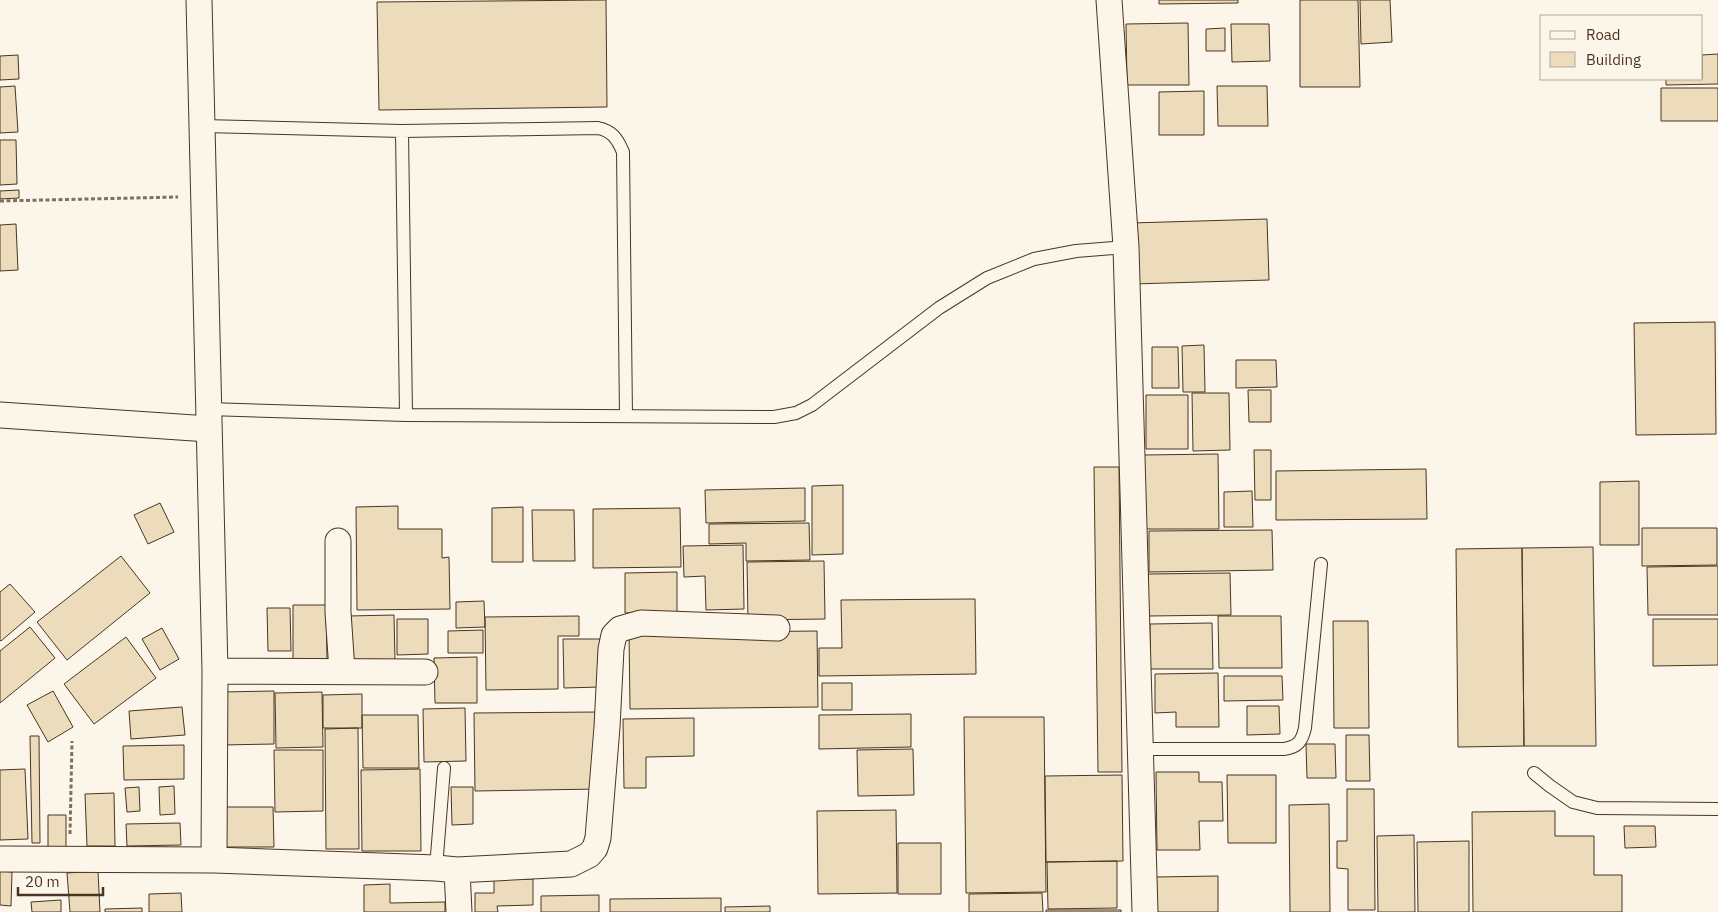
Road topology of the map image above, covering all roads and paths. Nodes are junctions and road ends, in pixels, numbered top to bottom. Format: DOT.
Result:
graph roads {
  1 [pos="199,0"];
  2 [pos="1109,0"];
  3 [pos="202,126"];
  4 [pos="402,131"];
  5 [pos="204,196"];
  6 [pos="0,201"];
  7 [pos="1126,247"];
  8 [pos="0,415"];
  9 [pos="406,415"];
  10 [pos="626,416"];
  11 [pos="209,419"];
  12 [pos="338,541"];
  13 [pos="1321,564"];
  14 [pos="777,628"];
  15 [pos="215,671"];
  16 [pos="342,671"];
  17 [pos="425,672"];
  18 [pos="72,741"];
  19 [pos="1140,749"];
  20 [pos="444,768"];
  21 [pos="1534,773"];
  22 [pos="1718,809"];
  23 [pos="0,859"];
  24 [pos="70,860"];
  25 [pos="214,860"];
  26 [pos="447,869"];
  27 [pos="459,912"];
  28 [pos="1145,912"];
  1 -- 3 [label="street"];
  2 -- 7 [label="street"];
  3 -- 4 [label="lane"];
  3 -- 5 [label="street"];
  4 -- 9 [label="lane"];
  4 -- 10 [label="lane"];
  5 -- 6 [label="path"];
  5 -- 11 [label="street"];
  7 -- 10 [label="lane"];
  7 -- 19 [label="street"];
  8 -- 11 [label="street"];
  9 -- 10 [label="lane"];
  9 -- 11 [label="lane"];
  11 -- 15 [label="street"];
  12 -- 16 [label="street"];
  13 -- 19 [label="lane"];
  14 -- 26 [label="street"];
  15 -- 16 [label="street"];
  15 -- 25 [label="street"];
  16 -- 17 [label="street"];
  18 -- 24 [label="path"];
  19 -- 28 [label="street"];
  20 -- 26 [label="lane"];
  21 -- 22 [label="lane"];
  23 -- 24 [label="street"];
  24 -- 25 [label="street"];
  25 -- 26 [label="street"];
  26 -- 27 [label="street"];
}
